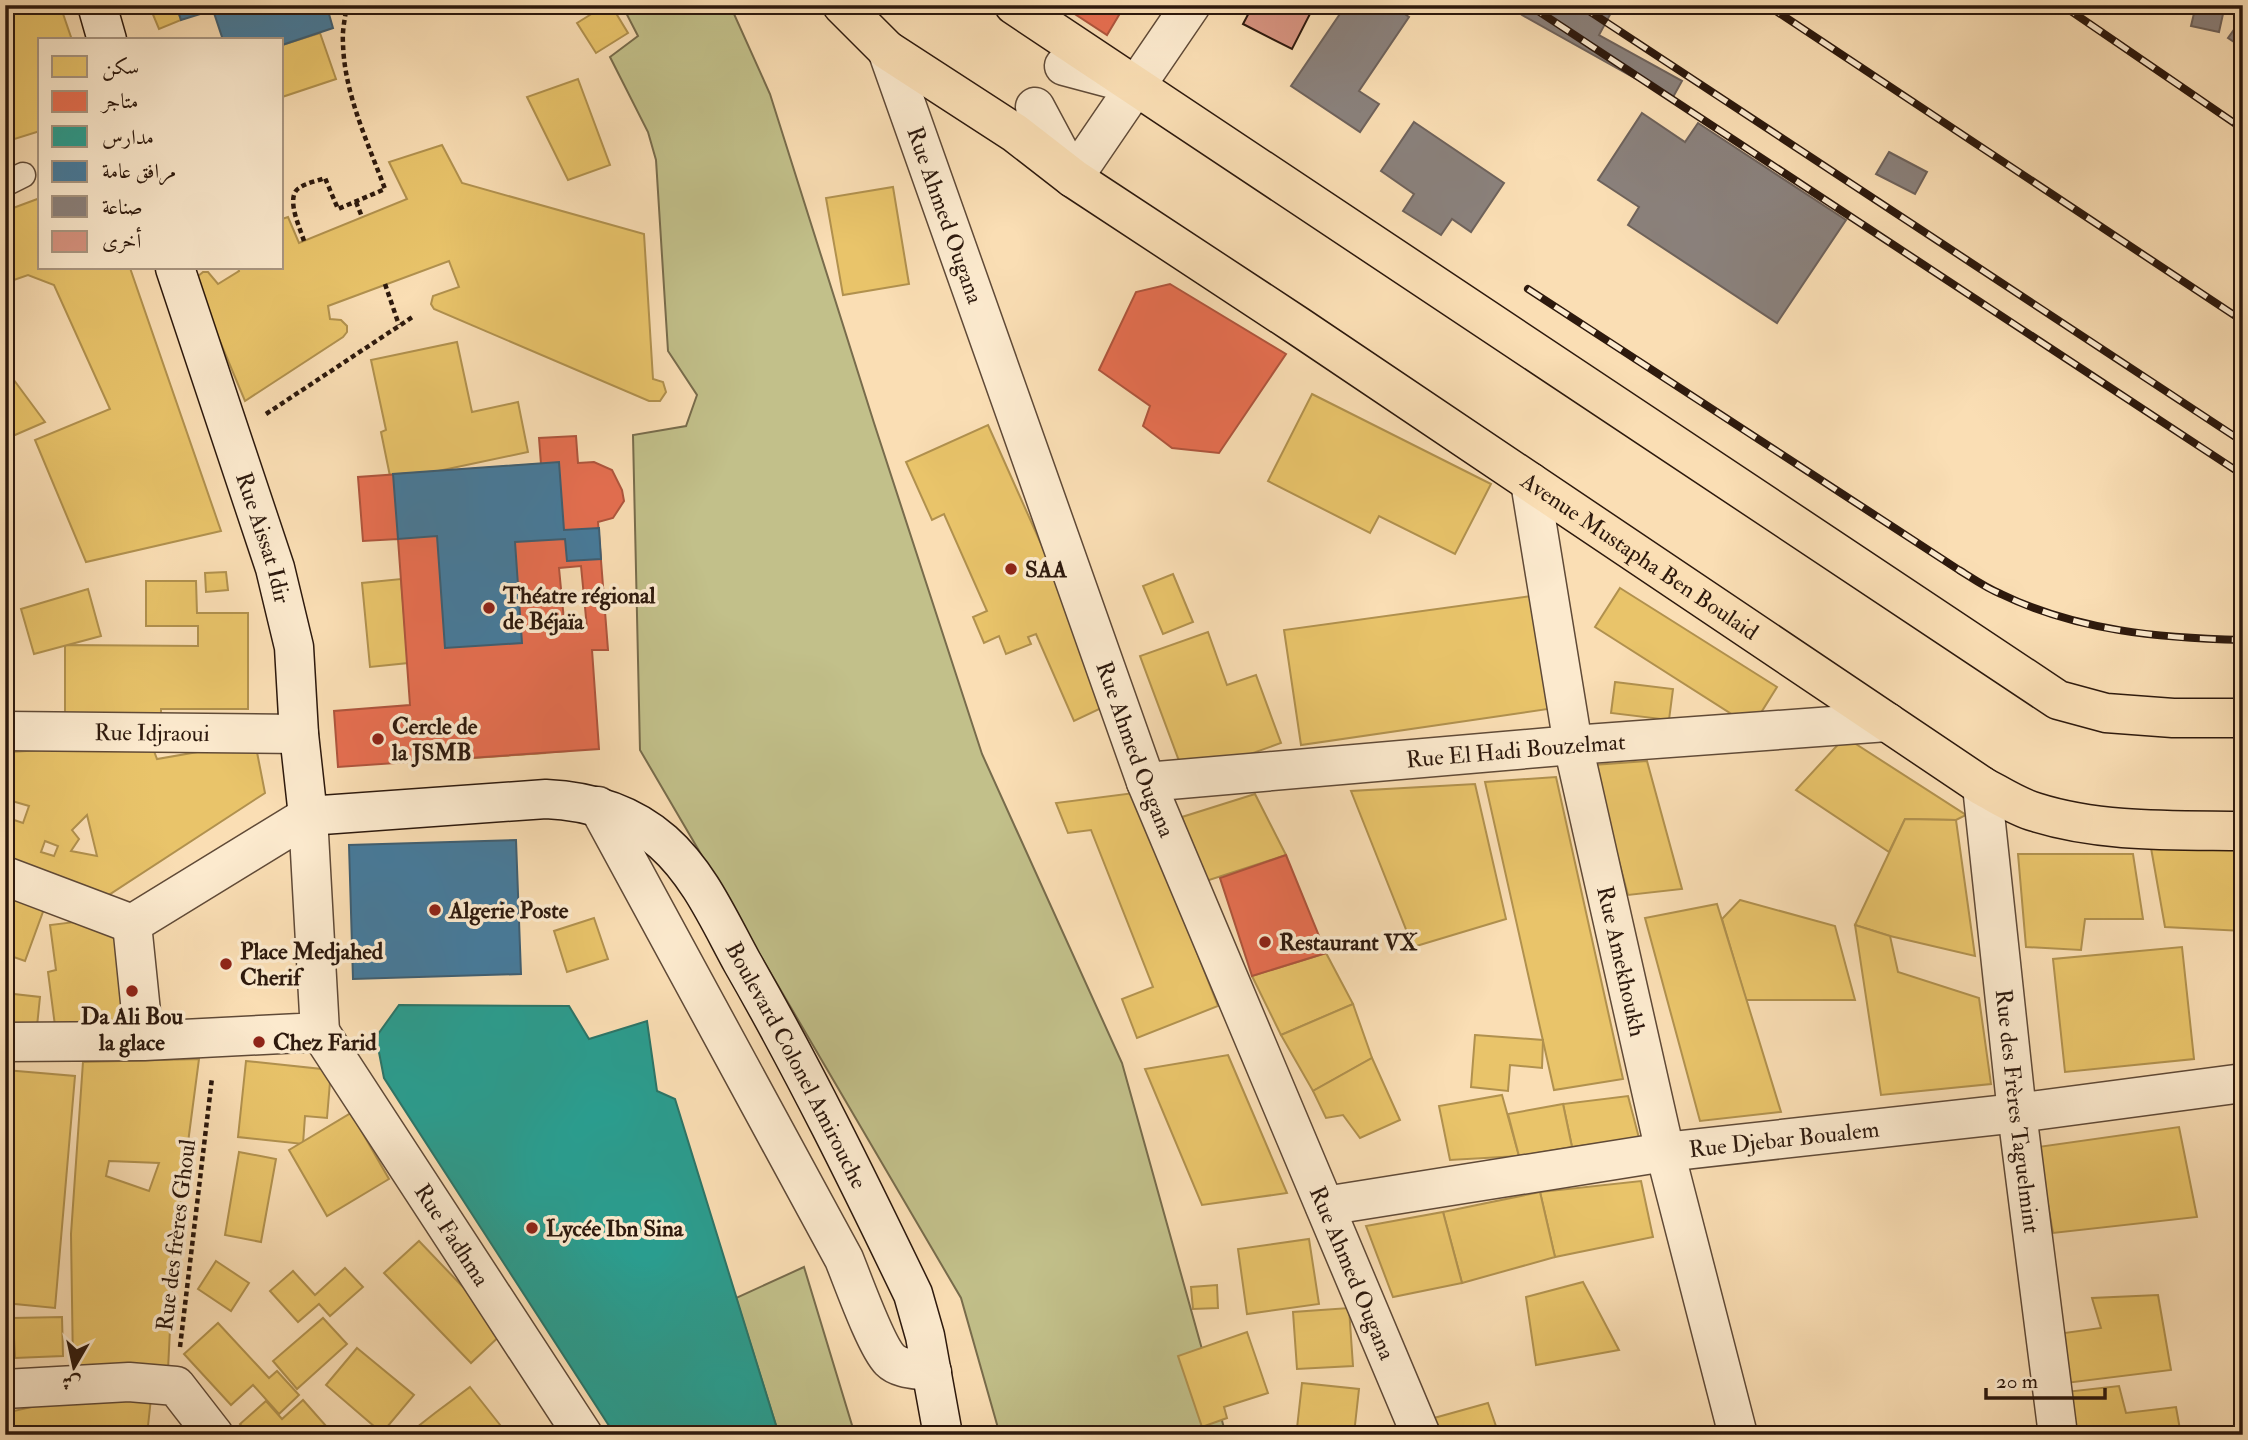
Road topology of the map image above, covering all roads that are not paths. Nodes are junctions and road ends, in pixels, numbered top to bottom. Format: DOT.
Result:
graph roads {
  1 [pos="97,5"];
  2 [pos="842,5"];
  3 [pos="1014,5"];
  4 [pos="1191,5"];
  5 [pos="106,38"];
  6 [pos="887,50"];
  7 [pos="1064,66"];
  8 [pos="1137,85"];
  9 [pos="1035,107"];
  10 [pos="1073,178"];
  11 [pos="176,270"];
  12 [pos="1530,482"];
  13 [pos="2243,718"];
  14 [pos="1887,722"];
  15 [pos="5,732"];
  16 [pos="299,734"];
  17 [pos="1573,746"];
  18 [pos="1146,782"];
  19 [pos="1982,786"];
  20 [pos="598,806"];
  21 [pos="308,816"];
  22 [pos="2243,831"];
  23 [pos="5,876"];
  24 [pos="132,923"];
  25 [pos="320,1032"];
  26 [pos="144,1041"];
  27 [pos="5,1042"];
  28 [pos="2243,1083"];
  29 [pos="2017,1113"];
  30 [pos="1665,1152"];
  31 [pos="1325,1206"];
  32 [pos="932,1371"];
  33 [pos="5,1389"];
  34 [pos="214,1435"];
  35 [pos="583,1435"];
  36 [pos="943,1435"];
  37 [pos="1421,1435"];
  38 [pos="1738,1435"];
  39 [pos="2058,1435"];
  1 -- 5 [label="street"];
  2 -- 6 [label="main road, Avenue Mustapha Ben Boulaid"];
  3 -- 8 [label="main road"];
  4 -- 8 [label="street"];
  6 -- 10 [label="main road, Avenue Mustapha Ben Boulaid"];
  6 -- 18 [label="street, Rue Ahmed Ougana"];
  7 -- 8 [label="street"];
  8 -- 10 [label="street"];
  8 -- 13 [label="main road"];
  9 -- 10 [label="street"];
  10 -- 12 [label="main road, Avenue Mustapha Ben Boulaid"];
  11 -- 16 [label="street, Rue Aissat Idir"];
  12 -- 14 [label="main road, Avenue Mustapha Ben Boulaid"];
  12 -- 17 [label="street, Rue Amekhoukh"];
  14 -- 17 [label="street, Rue El Hadi Bouzelmat"];
  14 -- 19 [label="main road, Avenue Mustapha Ben Boulaid"];
  15 -- 16 [label="street, Rue Idjraoui"];
  16 -- 21 [label="street, Rue Aissat Idir"];
  17 -- 18 [label="street, Rue El Hadi Bouzelmat"];
  17 -- 30 [label="street, Rue Amekhoukh"];
  18 -- 31 [label="street, Rue Ahmed Ougana"];
  19 -- 22 [label="main road, Avenue Mustapha Ben Boulaid"];
  19 -- 29 [label="street, Rue des Frères Taguelmint"];
  20 -- 21 [label="street, Boulevard Colonel Amirouche"];
  20 -- 32 [label="street"];
  20 -- 32 [label="street, Boulevard Colonel Amirouche"];
  21 -- 24 [label="street"];
  21 -- 25 [label="street"];
  23 -- 24 [label="street"];
  24 -- 26 [label="street"];
  25 -- 26 [label="street"];
  25 -- 35 [label="street, Rue Fadhma"];
  26 -- 27 [label="street"];
  28 -- 29 [label="street, Rue Djebar Boualem"];
  29 -- 30 [label="street, Rue Djebar Boualem"];
  29 -- 39 [label="street, Rue des Frères Taguelmint"];
  30 -- 31 [label="street, Rue Djebar Boualem"];
  30 -- 38 [label="street, Rue Amekhoukh"];
  31 -- 37 [label="street, Rue Ahmed Ougana"];
  32 -- 36 [label="street, Boulevard Colonel Amirouche"];
  33 -- 34 [label="street"];
}
